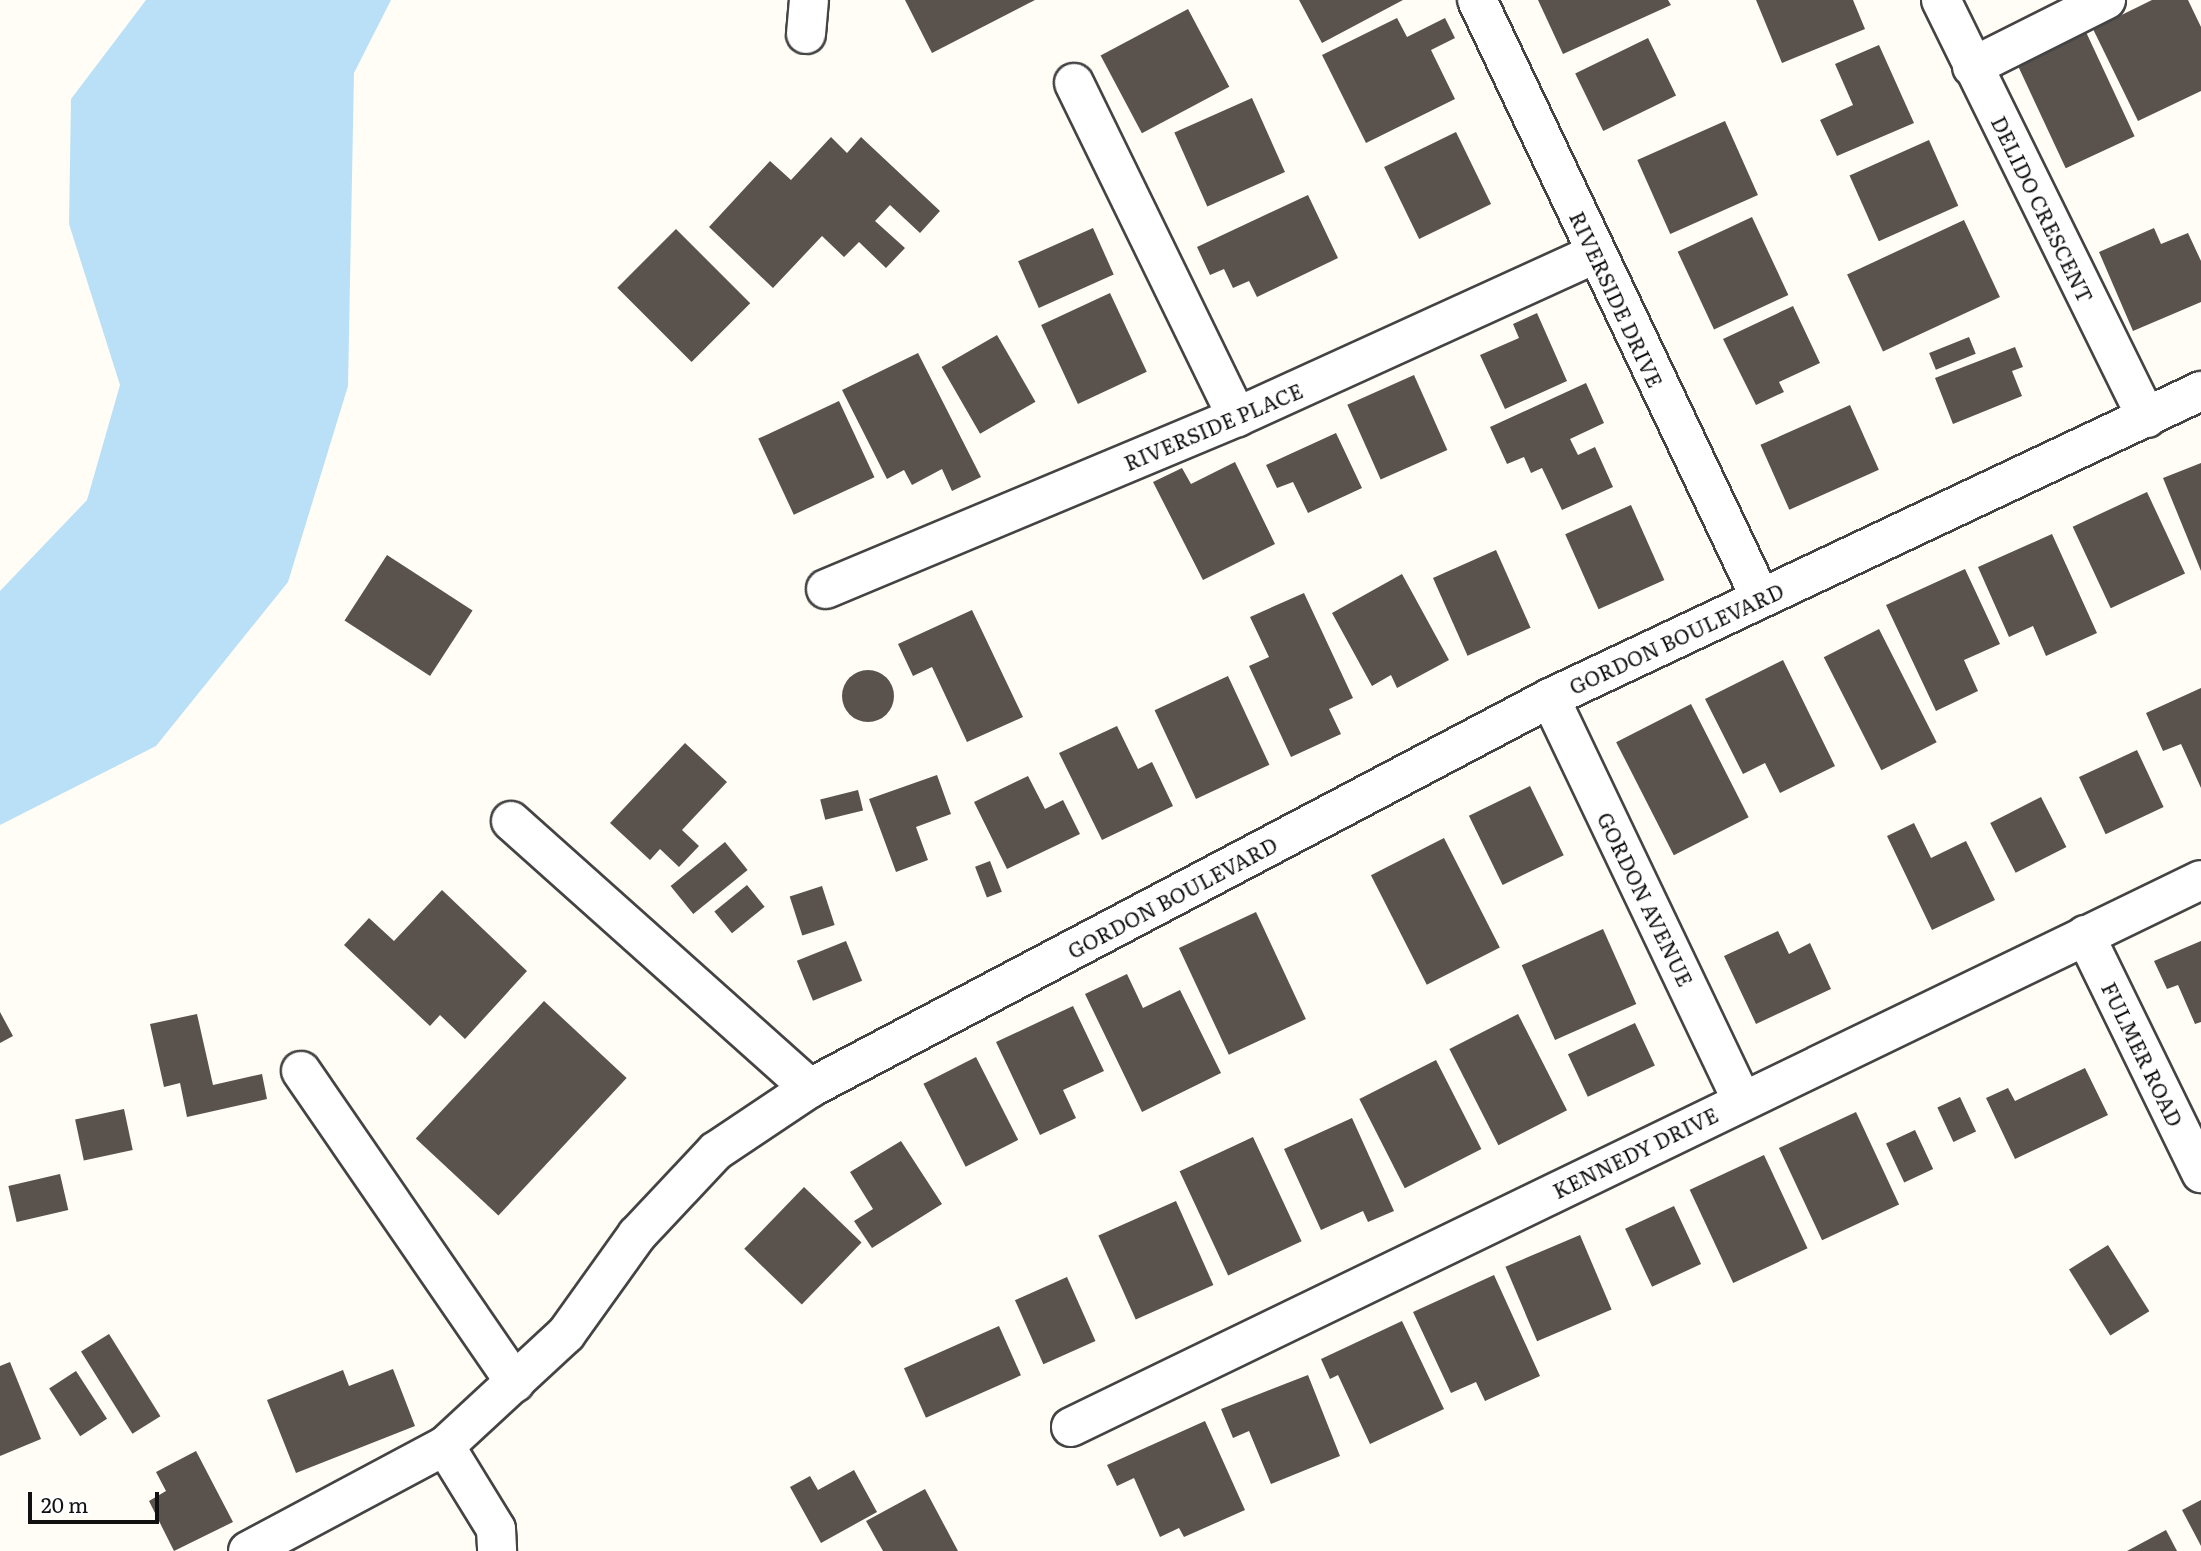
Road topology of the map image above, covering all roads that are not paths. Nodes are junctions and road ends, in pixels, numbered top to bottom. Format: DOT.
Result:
graph roads {
  1 [pos="1477,0"];
  2 [pos="1941,0"];
  3 [pos="2106,0"];
  4 [pos="1972,67"];
  5 [pos="1074,83"];
  6 [pos="1595,254"];
  7 [pos="2201,391"];
  8 [pos="1237,417"];
  9 [pos="2147,418"];
  10 [pos="826,589"];
  11 [pos="1760,597"];
  12 [pos="1550,698"];
  13 [pos="511,821"];
  14 [pos="2201,880"];
  15 [pos="2085,936"];
  16 [pos="301,1071"];
  17 [pos="810,1088"];
  18 [pos="1742,1101"];
  19 [pos="2201,1173"];
  20 [pos="515,1382"];
  21 [pos="1070,1427"];
  22 [pos="444,1446"];
  23 [pos="248,1551"];
  24 [pos="497,1551"];
  1 -- 6 [label="street, RIVERSIDE DRIVE"];
  2 -- 4 [label="street, DELIDO CRESCENT"];
  3 -- 4 [label="street"];
  4 -- 9 [label="street, DELIDO CRESCENT"];
  5 -- 8 [label="street"];
  6 -- 8 [label="street, RIVERSIDE PLACE"];
  6 -- 11 [label="street, RIVERSIDE DRIVE"];
  7 -- 9 [label="street, GORDON BOULEVARD"];
  8 -- 10 [label="street, RIVERSIDE PLACE"];
  9 -- 11 [label="street, GORDON BOULEVARD"];
  11 -- 12 [label="street, GORDON BOULEVARD"];
  12 -- 17 [label="street, GORDON BOULEVARD"];
  12 -- 18 [label="street, GORDON AVENUE"];
  13 -- 17 [label="street"];
  14 -- 15 [label="street, KENNEDY DRIVE"];
  15 -- 18 [label="street, KENNEDY DRIVE"];
  15 -- 19 [label="street, FULMER ROAD"];
  16 -- 20 [label="street"];
  17 -- 20 [label="street, GORDON BOULEVARD"];
  18 -- 21 [label="street, KENNEDY DRIVE"];
  20 -- 22 [label="street, GORDON BOULEVARD"];
  22 -- 23 [label="street, GORDON BOULEVARD"];
  22 -- 24 [label="street"];
}
